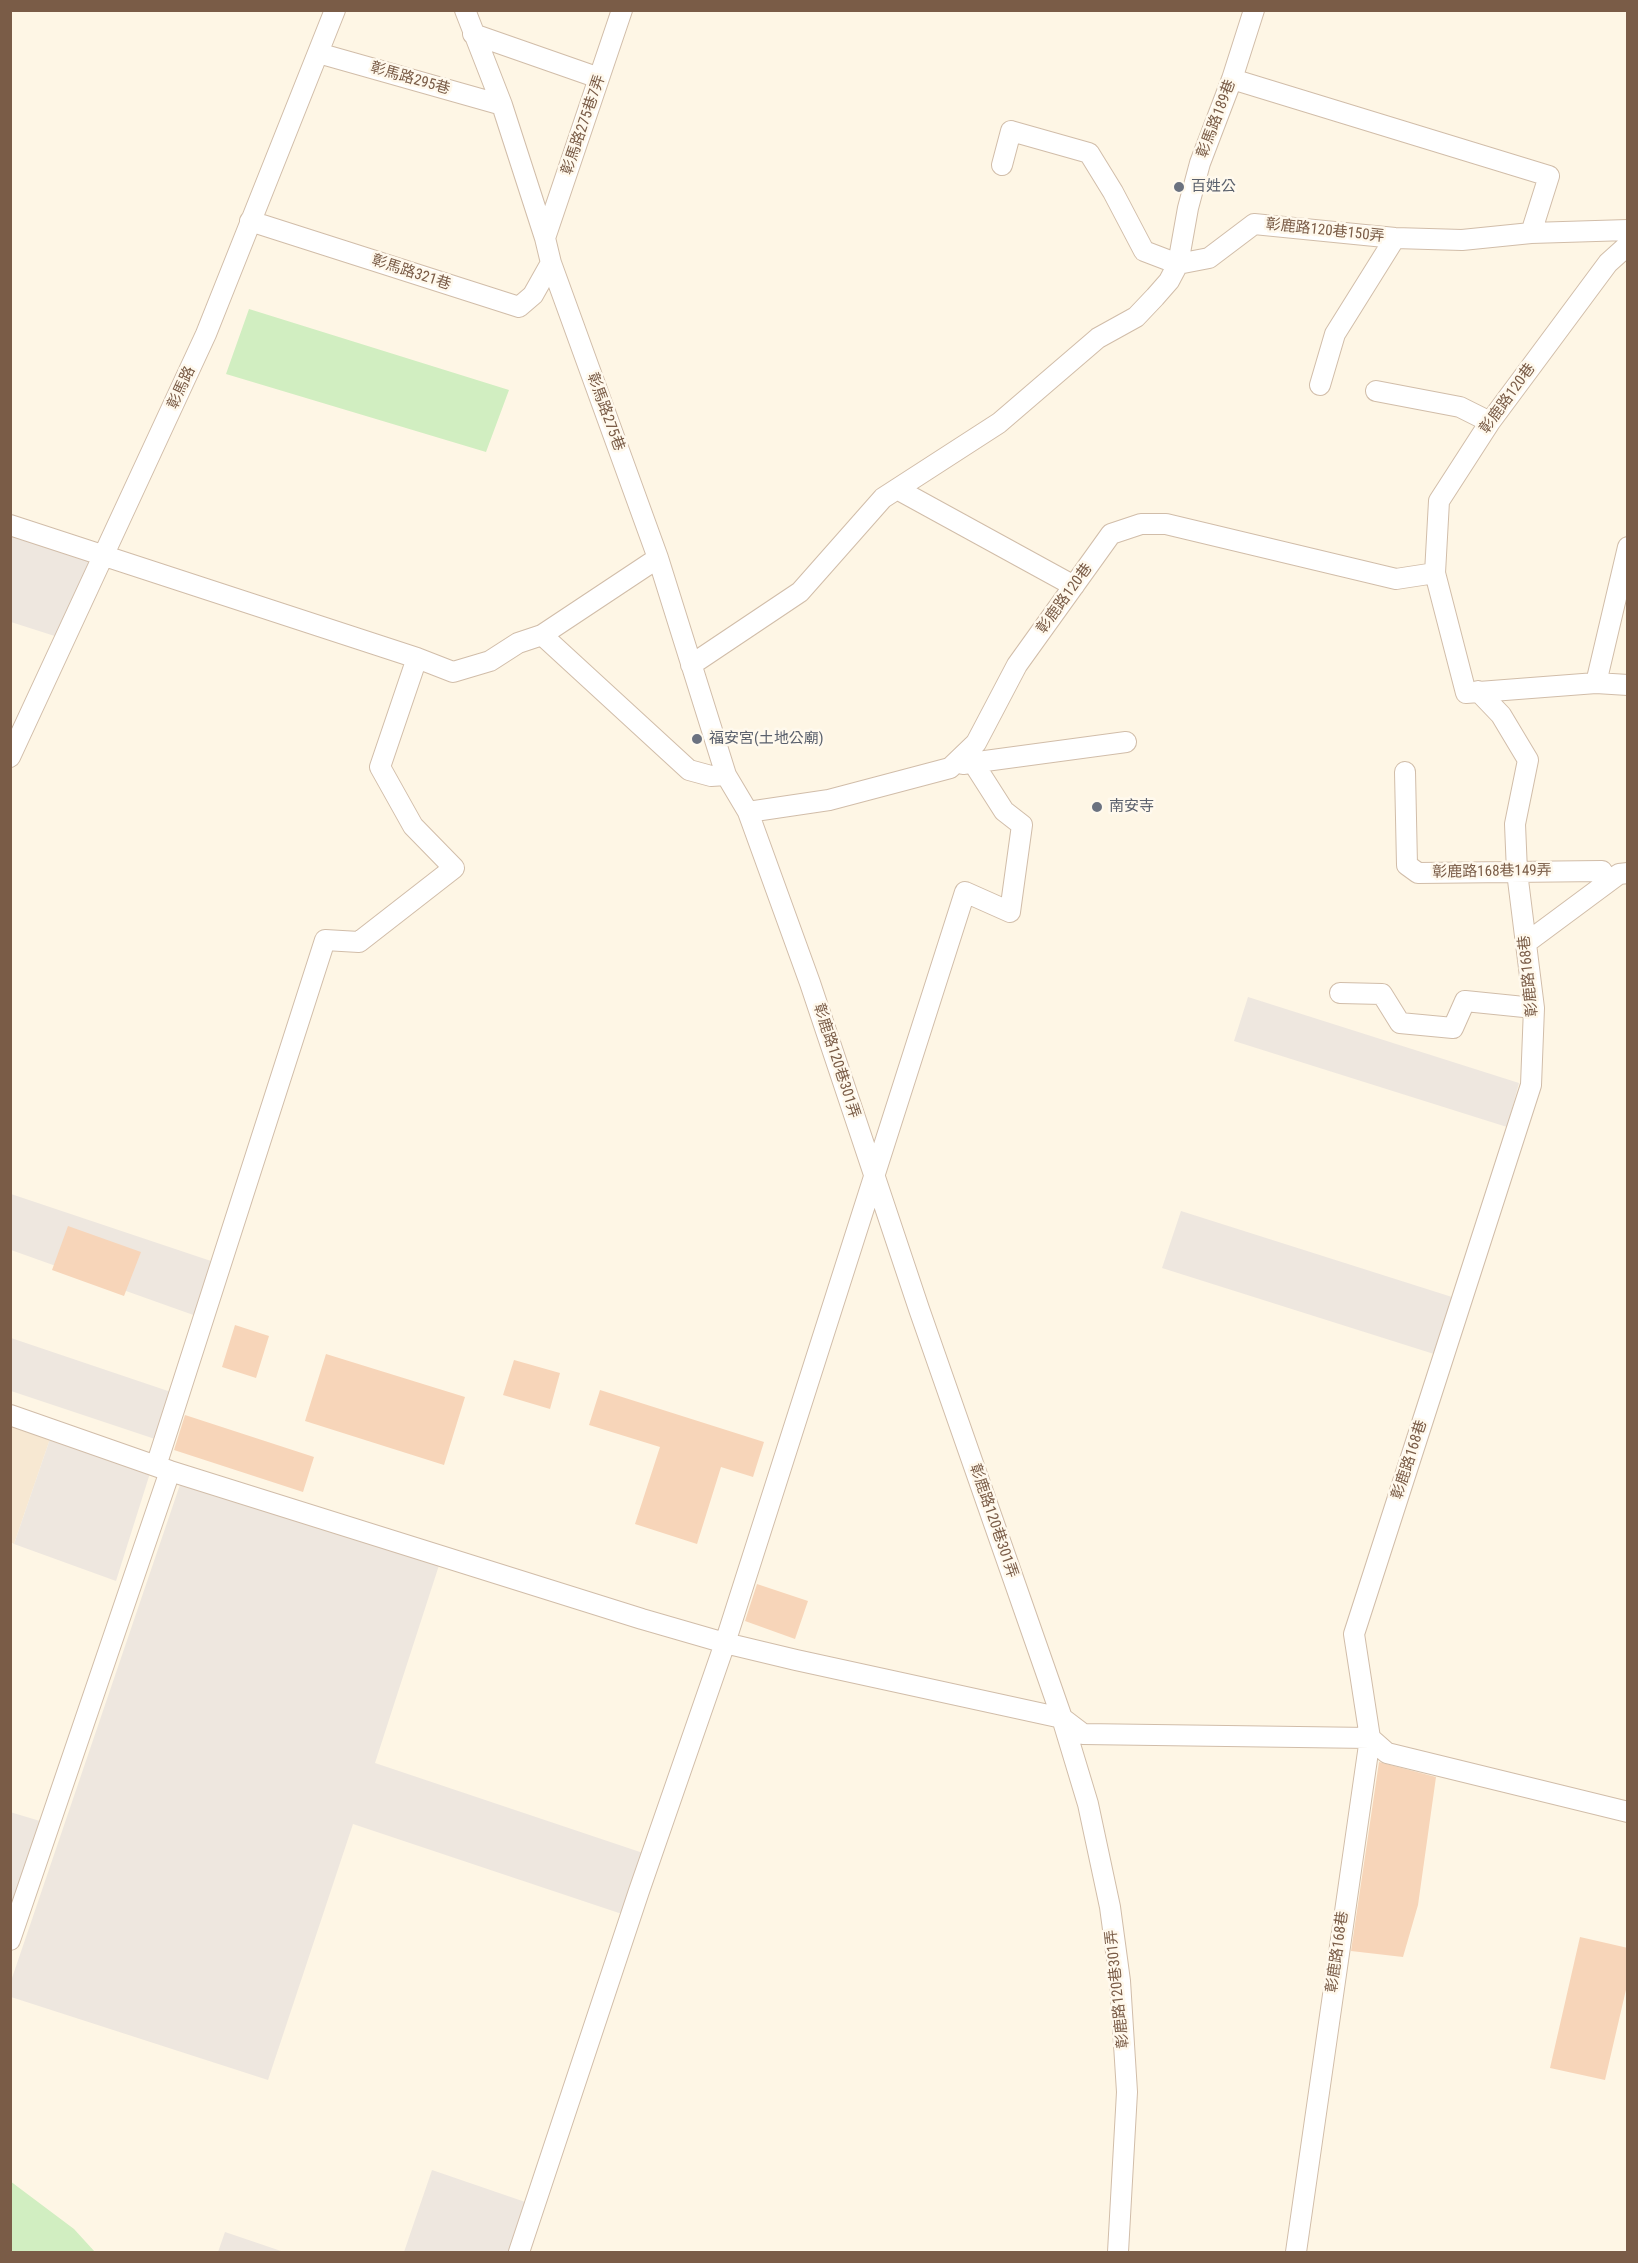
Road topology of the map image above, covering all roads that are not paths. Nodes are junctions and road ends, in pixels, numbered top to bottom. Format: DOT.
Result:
graph roads {
  1 [pos="335,10"];
  2 [pos="465,10"];
  3 [pos="1254,10"];
  4 [pos="620,11"];
  5 [pos="473,34"];
  6 [pos="318,53"];
  7 [pos="599,78"];
  8 [pos="1232,79"];
  9 [pos="502,105"];
  10 [pos="1002,165"];
  11 [pos="250,221"];
  12 [pos="1628,230"];
  13 [pos="1531,233"];
  14 [pos="545,238"];
  15 [pos="1395,238"];
  16 [pos="1628,245"];
  17 [pos="551,263"];
  18 [pos="1178,264"];
  19 [pos="1320,385"];
  20 [pos="1376,391"];
  21 [pos="1490,422"];
  22 [pos="897,489"];
  23 [pos="10,525"];
  24 [pos="1628,547"];
  25 [pos="105,554"];
  26 [pos="658,558"];
  27 [pos="1435,573"];
  28 [pos="1074,586"];
  29 [pos="542,635"];
  30 [pos="417,658"];
  31 [pos="691,665"];
  32 [pos="1596,683"];
  33 [pos="1628,685"];
  34 [pos="1472,692"];
  35 [pos="1126,742"];
  36 [pos="10,757"];
  37 [pos="954,764"];
  38 [pos="974,764"];
  39 [pos="1405,772"];
  40 [pos="726,775"];
  41 [pos="748,812"];
  42 [pos="1602,871"];
  43 [pos="1517,872"];
  44 [pos="1628,873"];
  45 [pos="1526,944"];
  46 [pos="1340,993"];
  47 [pos="1534,1008"];
  48 [pos="874,1175"];
  49 [pos="10,1415"];
  50 [pos="163,1468"];
  51 [pos="725,1643"];
  52 [pos="1062,1718"];
  53 [pos="1370,1738"];
  54 [pos="1628,1812"];
  55 [pos="10,1940"];
  56 [pos="519,2253"];
  57 [pos="1118,2253"];
  58 [pos="1296,2253"];
  1 -- 6 [label="street, 彰馬路"];
  2 -- 5 [label="street, 彰馬路275巷"];
  3 -- 8 [label="street, 彰馬路189巷"];
  4 -- 7 [label="street, 彰馬路275巷7弄"];
  5 -- 7 [label="street"];
  5 -- 9 [label="street, 彰馬路275巷"];
  6 -- 9 [label="street, 彰馬路295巷"];
  6 -- 11 [label="street, 彰馬路"];
  7 -- 14 [label="street, 彰馬路275巷7弄"];
  8 -- 13 [label="street"];
  8 -- 18 [label="street, 彰馬路189巷"];
  9 -- 14 [label="street, 彰馬路275巷"];
  10 -- 18 [label="street"];
  11 -- 17 [label="street, 彰馬路321巷"];
  11 -- 25 [label="street, 彰馬路"];
  12 -- 13 [label="street, 彰鹿路120巷150弄"];
  13 -- 15 [label="street, 彰鹿路120巷150弄"];
  14 -- 17 [label="street, 彰馬路275巷"];
  15 -- 18 [label="street, 彰鹿路120巷150弄"];
  15 -- 19 [label="street"];
  16 -- 21 [label="street, 彰鹿路120巷"];
  17 -- 26 [label="street, 彰馬路275巷"];
  18 -- 22 [label="street"];
  20 -- 21 [label="street"];
  21 -- 27 [label="street, 彰鹿路120巷"];
  22 -- 28 [label="street"];
  22 -- 31 [label="street"];
  23 -- 25 [label="street"];
  24 -- 32 [label="street"];
  25 -- 30 [label="street"];
  25 -- 36 [label="street, 彰馬路"];
  26 -- 29 [label="street"];
  26 -- 31 [label="street, 彰馬路275巷"];
  27 -- 28 [label="street, 彰鹿路120巷"];
  27 -- 34 [label="street, 彰鹿路120巷"];
  28 -- 37 [label="street, 彰鹿路120巷"];
  29 -- 30 [label="street"];
  29 -- 40 [label="street"];
  30 -- 50 [label="street"];
  31 -- 40 [label="street, 彰馬路275巷"];
  32 -- 33 [label="street"];
  32 -- 34 [label="street"];
  34 -- 43 [label="street, 彰鹿路168巷"];
  35 -- 38 [label="street"];
  37 -- 38 [label="street"];
  37 -- 41 [label="street, 彰鹿路120巷"];
  38 -- 48 [label="street"];
  39 -- 43 [label="street, 彰鹿路168巷149弄"];
  40 -- 41 [label="street, 彰馬路275巷"];
  41 -- 48 [label="street, 彰鹿路120巷301弄"];
  42 -- 43 [label="street, 彰鹿路168巷149弄"];
  43 -- 45 [label="street, 彰鹿路168巷"];
  44 -- 45 [label="street"];
  45 -- 47 [label="street, 彰鹿路168巷"];
  46 -- 47 [label="street"];
  47 -- 53 [label="street, 彰鹿路168巷"];
  48 -- 51 [label="street"];
  48 -- 52 [label="street, 彰鹿路120巷301弄"];
  49 -- 50 [label="street"];
  50 -- 51 [label="street"];
  50 -- 55 [label="street"];
  51 -- 52 [label="street"];
  51 -- 56 [label="street"];
  52 -- 53 [label="street"];
  52 -- 57 [label="street, 彰鹿路120巷301弄"];
  53 -- 54 [label="street"];
  53 -- 58 [label="street, 彰鹿路168巷"];
}
